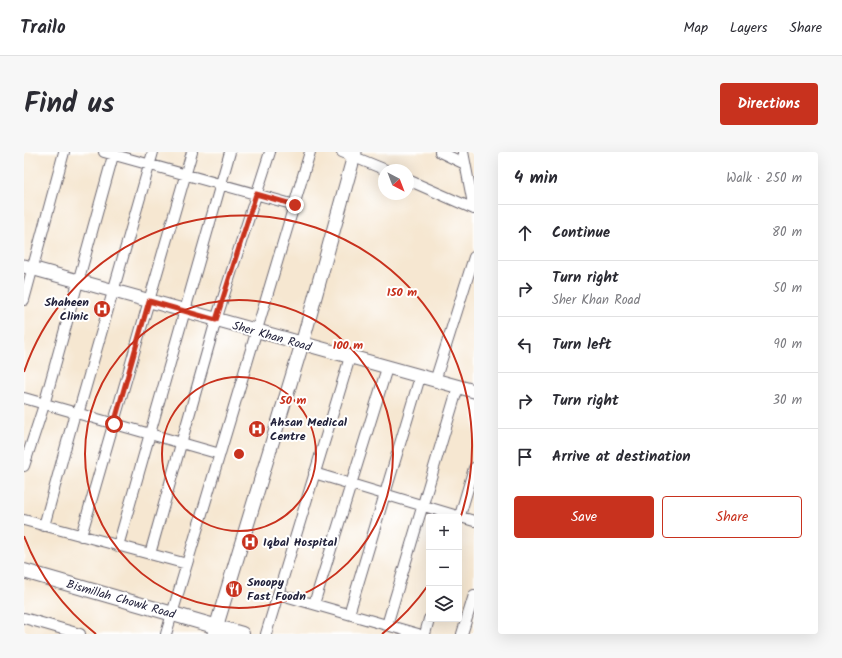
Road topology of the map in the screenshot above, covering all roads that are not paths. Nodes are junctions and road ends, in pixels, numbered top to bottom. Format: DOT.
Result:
graph roads {
  1 [pos="64,152"];
  2 [pos="153,152"];
  3 [pos="192,152"];
  4 [pos="230,152"];
  5 [pos="270,152"];
  6 [pos="310,152"];
  7 [pos="440,152"];
  8 [pos="463,152"];
  9 [pos="110,153"];
  10 [pos="351,153"];
  11 [pos="465,164"];
  12 [pos="150,165"];
  13 [pos="378,166"];
  14 [pos="185,175"];
  15 [pos="414,183"];
  16 [pos="221,184"];
  17 [pos="472,190"];
  18 [pos="256,194"];
  19 [pos="295,205"];
  20 [pos="474,209"];
  21 [pos="474,257"];
  22 [pos="28,268"];
  23 [pos="78,281"];
  24 [pos="113,291"];
  25 [pos="24,300"];
  26 [pos="149,301"];
  27 [pos="184,311"];
  28 [pos="216,320"];
  29 [pos="257,331"];
  30 [pos="302,344"];
  31 [pos="350,357"];
  32 [pos="387,368"];
  33 [pos="420,377"];
  34 [pos="435,381"];
  35 [pos="458,387"];
  36 [pos="474,391"];
  37 [pos="24,398"];
  38 [pos="44,405"];
  39 [pos="76,414"];
  40 [pos="114,424"];
  41 [pos="149,434"];
  42 [pos="181,443"];
  43 [pos="220,454"];
  44 [pos="24,466"];
  45 [pos="474,468"];
  46 [pos="314,473"];
  47 [pos="351,484"];
  48 [pos="385,494"];
  49 [pos="423,506"];
  50 [pos="447,514"];
  51 [pos="460,514"];
  52 [pos="462,519"];
  53 [pos="24,520"];
  54 [pos="474,521"];
  55 [pos="44,526"];
  56 [pos="81,536"];
  57 [pos="118,546"];
  58 [pos="150,554"];
  59 [pos="187,564"];
  60 [pos="24,571"];
  61 [pos="278,594"];
  62 [pos="474,595"];
  63 [pos="314,604"];
  64 [pos="172,614"];
  65 [pos="349,614"];
  66 [pos="24,618"];
  67 [pos="428,622"];
  68 [pos="387,625"];
  69 [pos="215,630"];
  70 [pos="55,631"];
  71 [pos="80,634"];
  72 [pos="166,634"];
  73 [pos="242,634"];
  74 [pos="266,634"];
  75 [pos="418,634"];
  76 [pos="425,634"];
  77 [pos="462,634"];
  1 -- 22 [label="street"];
  2 -- 12 [label="street"];
  3 -- 14 [label="street"];
  4 -- 16 [label="street"];
  5 -- 18 [label="street"];
  6 -- 19 [label="street"];
  7 -- 11 [label="street"];
  8 -- 11 [label="street"];
  9 -- 12 [label="street"];
  9 -- 23 [label="street"];
  10 -- 13 [label="street"];
  10 -- 30 [label="street"];
  11 -- 17 [label="street"];
  12 -- 14 [label="street"];
  12 -- 24 [label="street"];
  14 -- 16 [label="street"];
  14 -- 26 [label="street"];
  15 -- 20 [label="street"];
  16 -- 18 [label="street"];
  16 -- 27 [label="street"];
  17 -- 20 [label="street"];
  18 -- 19 [label="street"];
  18 -- 28 [label="street"];
  19 -- 29 [label="street"];
  21 -- 34 [label="street"];
  22 -- 23 [label="street, Sher Khan Road"];
  22 -- 25 [label="street"];
  23 -- 24 [label="street, Sher Khan Road"];
  23 -- 38 [label="street"];
  24 -- 26 [label="street, Sher Khan Road"];
  24 -- 39 [label="street"];
  26 -- 27 [label="street, Sher Khan Road"];
  26 -- 40 [label="street"];
  27 -- 28 [label="street, Sher Khan Road"];
  27 -- 41 [label="street"];
  28 -- 29 [label="street, Sher Khan Road"];
  28 -- 42 [label="street"];
  29 -- 30 [label="street, Sher Khan Road"];
  29 -- 43 [label="street"];
  30 -- 31 [label="street, Sher Khan Road"];
  30 -- 69 [label="street"];
  31 -- 32 [label="street, Sher Khan Road"];
  31 -- 46 [label="street"];
  32 -- 33 [label="street, Sher Khan Road"];
  32 -- 47 [label="street"];
  33 -- 34 [label="street, Sher Khan Road"];
  33 -- 48 [label="street"];
  34 -- 35 [label="street, Sher Khan Road"];
  35 -- 36 [label="street, Sher Khan Road"];
  35 -- 49 [label="street"];
  37 -- 38 [label="street"];
  38 -- 39 [label="street"];
  38 -- 44 [label="street"];
  39 -- 40 [label="street"];
  39 -- 55 [label="street"];
  40 -- 41 [label="street"];
  40 -- 56 [label="street"];
  41 -- 42 [label="street"];
  41 -- 57 [label="street"];
  42 -- 43 [label="street"];
  42 -- 58 [label="street"];
  43 -- 59 [label="street"];
  45 -- 51 [label="street"];
  46 -- 47 [label="street"];
  46 -- 61 [label="street"];
  47 -- 48 [label="street"];
  47 -- 63 [label="street"];
  48 -- 49 [label="street"];
  48 -- 65 [label="street"];
  49 -- 50 [label="street"];
  49 -- 68 [label="street"];
  52 -- 54 [label="street"];
  53 -- 55 [label="street"];
  55 -- 56 [label="street"];
  56 -- 57 [label="street"];
  57 -- 58 [label="street"];
  58 -- 59 [label="street"];
  59 -- 64 [label="street"];
  60 -- 64 [label="main road, Bismillah Chowk Road"];
  61 -- 63 [label="street"];
  61 -- 74 [label="street"];
  62 -- 77 [label="street"];
  63 -- 65 [label="street"];
  64 -- 69 [label="main road, Bismillah Chowk Road"];
  64 -- 72 [label="street"];
  65 -- 68 [label="street"];
  66 -- 70 [label="street"];
  67 -- 76 [label="street"];
  68 -- 75 [label="street"];
  69 -- 73 [label="main road, Bismillah Chowk Road"];
  70 -- 71 [label="street"];
}
